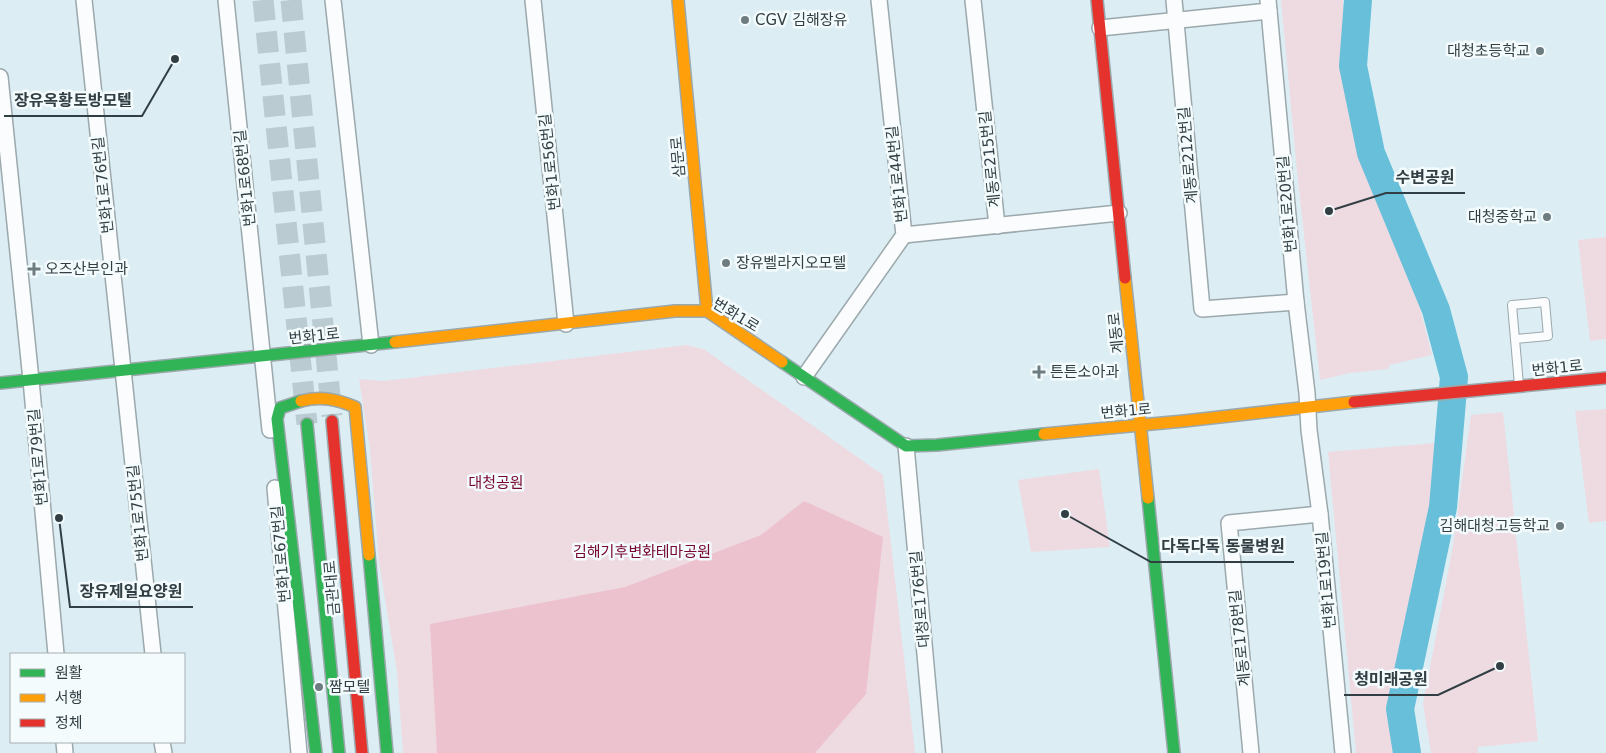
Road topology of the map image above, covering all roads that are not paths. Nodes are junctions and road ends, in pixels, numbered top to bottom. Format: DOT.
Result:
graph roads {
  1 [pos="84,0"];
  2 [pos="226,0"];
  3 [pos="333,0"];
  4 [pos="533,0"];
  5 [pos="678,0"];
  6 [pos="879,0"];
  7 [pos="973,0"];
  8 [pos="1097,0"];
  9 [pos="1174,0"];
  10 [pos="1268,5"];
  11 [pos="1176,20"];
  12 [pos="1100,28"];
  13 [pos="0,77"];
  14 [pos="1119,213"];
  15 [pos="997,226"];
  16 [pos="904,235"];
  17 [pos="1296,302"];
  18 [pos="707,311"];
  19 [pos="566,324"];
  20 [pos="1516,339"];
  21 [pos="371,345"];
  22 [pos="263,356"];
  23 [pos="122,371"];
  24 [pos="804,377"];
  25 [pos="1606,378"];
  26 [pos="31,380"];
  27 [pos="0,383"];
  28 [pos="1515,388"];
  29 [pos="1307,407"];
  30 [pos="332,421"];
  31 [pos="307,424"];
  32 [pos="1141,425"];
  33 [pos="906,446"];
  34 [pos="1320,514"];
  35 [pos="56,653"];
  36 [pos="153,653"];
  37 [pos="299,753"];
  38 [pos="316,753"];
  39 [pos="339,753"];
  40 [pos="362,753"];
  41 [pos="387,753"];
  42 [pos="934,753"];
  43 [pos="1174,753"];
  44 [pos="1251,753"];
  45 [pos="1343,753"];
  1 -- 23 [label="street, 번화1로76번길"];
  2 -- 22 [label="street, 번화1로68번길"];
  3 -- 21 [label="street"];
  4 -- 19 [label="street, 번화1로56번길"];
  5 -- 18 [label="street, 삼문로"];
  6 -- 16 [label="street, 번화1로44번길"];
  7 -- 15 [label="street, 계동로215번길"];
  8 -- 12 [label="street, 계동로"];
  9 -- 11 [label="street, 계동로212번길"];
  10 -- 11 [label="street"];
  10 -- 17 [label="street, 번화1로20번길"];
  11 -- 12 [label="street"];
  11 -- 17 [label="street, 계동로212번길"];
  12 -- 14 [label="street, 계동로"];
  13 -- 26 [label="street, 번화1로79번길"];
  14 -- 15 [label="street, 계동로215번길"];
  14 -- 32 [label="street, 계동로"];
  15 -- 16 [label="street"];
  16 -- 24 [label="street, 번화1로44번길"];
  17 -- 29 [label="street, 번화1로20번길"];
  18 -- 19 [label="street, 번화1로"];
  18 -- 24 [label="street, 번화1로"];
  19 -- 21 [label="street, 번화1로"];
  20 -- 20 [label="lane"];
  20 -- 28 [label="lane"];
  21 -- 22 [label="street, 번화1로"];
  22 -- 23 [label="street, 번화1로"];
  22 -- 37 [label="street, 번화1로67번길"];
  23 -- 26 [label="street, 번화1로"];
  23 -- 36 [label="street, 번화1로75번길"];
  24 -- 33 [label="street, 번화1로"];
  25 -- 28 [label="street, 번화1로"];
  26 -- 27 [label="street, 번화1로"];
  26 -- 35 [label="street, 번화1로79번길"];
  28 -- 29 [label="street, 번화1로"];
  29 -- 32 [label="street, 번화1로"];
  29 -- 34 [label="street, 번화1로19번길"];
  30 -- 40 [label="street, 금관대로"];
  31 -- 39 [label="street, 금관대로"];
  32 -- 33 [label="street, 번화1로"];
  32 -- 43 [label="street, 계동로"];
  33 -- 42 [label="street, 대청로176번길"];
  34 -- 44 [label="street, 계동로178번길"];
  34 -- 45 [label="street, 번화1로19번길"];
  38 -- 41 [label="street"];
}
